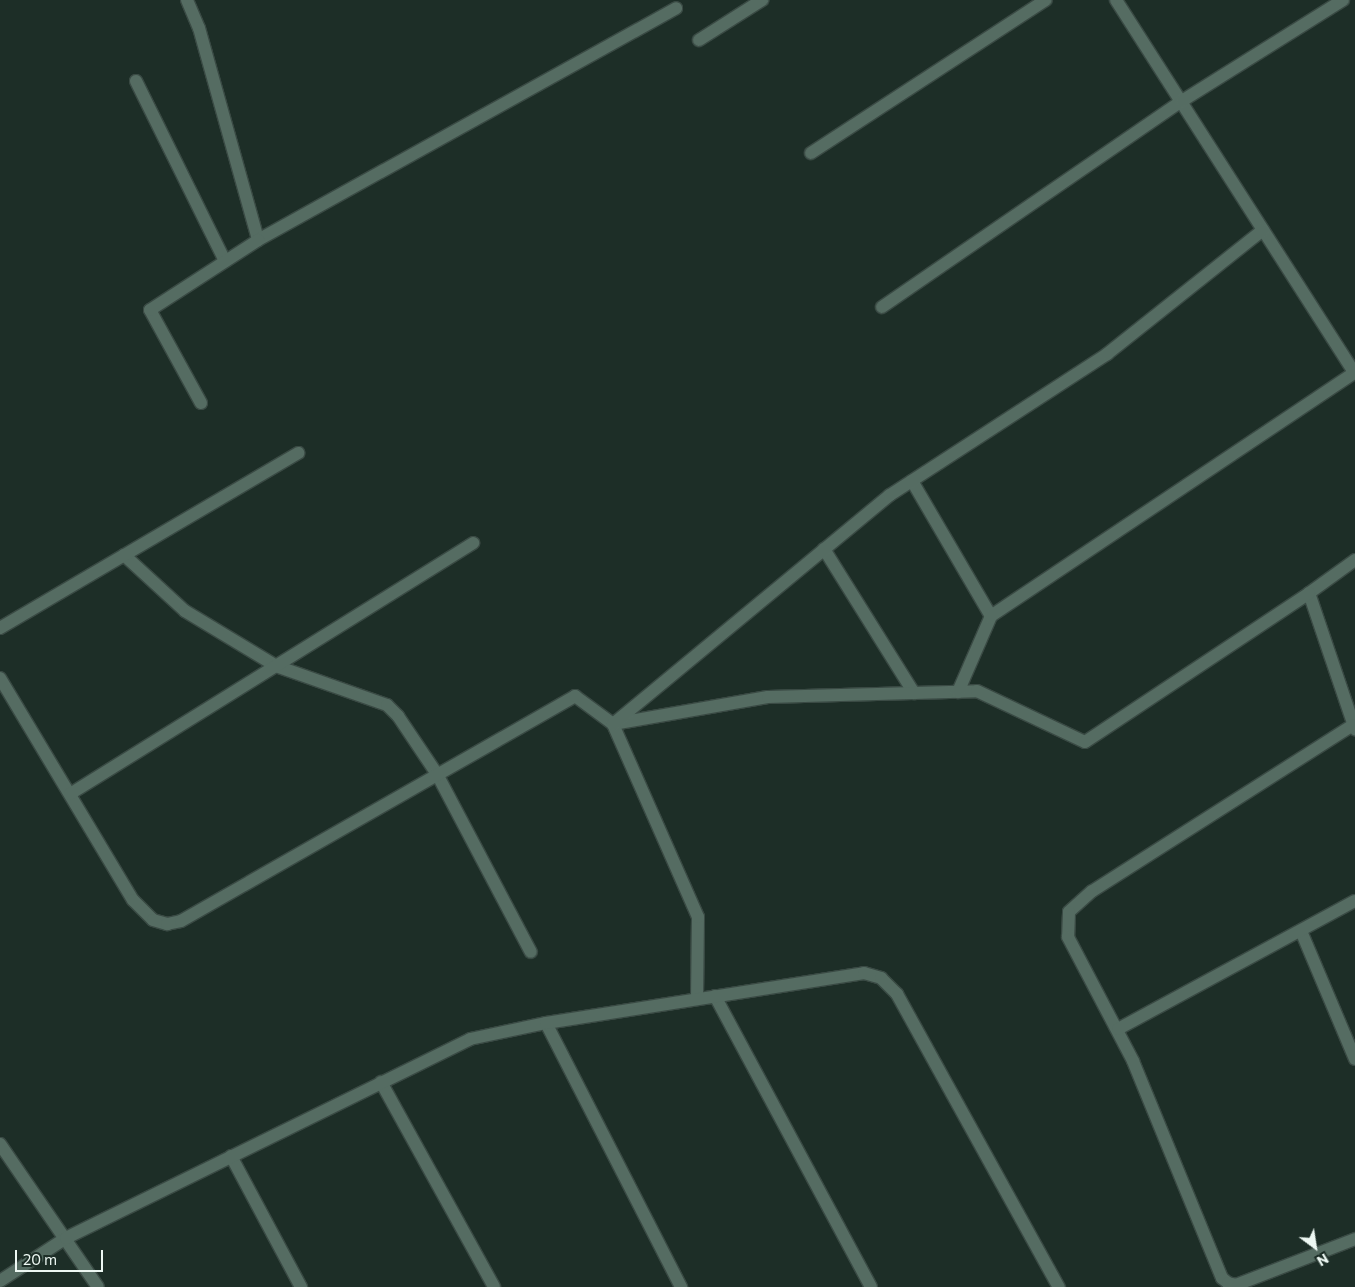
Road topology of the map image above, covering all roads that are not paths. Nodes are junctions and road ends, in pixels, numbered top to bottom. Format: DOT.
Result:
graph roads {
  1 [pos="187,0"];
  2 [pos="762,0"];
  3 [pos="1046,0"];
  4 [pos="1116,0"];
  5 [pos="1343,0"];
  6 [pos="676,8"];
  7 [pos="699,40"];
  8 [pos="136,81"];
  9 [pos="1182,100"];
  10 [pos="811,153"];
  11 [pos="1263,230"];
  12 [pos="258,240"];
  13 [pos="225,261"];
  14 [pos="882,307"];
  15 [pos="1355,373"];
  16 [pos="202,403"];
  17 [pos="298,453"];
  18 [pos="912,481"];
  19 [pos="473,543"];
  20 [pos="824,549"];
  21 [pos="124,555"];
  22 [pos="1355,560"];
  23 [pos="1309,593"];
  24 [pos="991,616"];
  25 [pos="0,628"];
  26 [pos="276,666"];
  27 [pos="0,678"];
  28 [pos="958,692"];
  29 [pos="914,693"];
  30 [pos="614,724"];
  31 [pos="1354,727"];
  32 [pos="437,774"];
  33 [pos="70,794"];
  34 [pos="1355,901"];
  35 [pos="1301,931"];
  36 [pos="531,952"];
  37 [pos="715,996"];
  38 [pos="697,999"];
  39 [pos="546,1023"];
  40 [pos="1118,1029"];
  41 [pos="1355,1060"];
  42 [pos="382,1082"];
  43 [pos="0,1144"];
  44 [pos="231,1156"];
  45 [pos="66,1238"];
  46 [pos="1355,1239"];
  47 [pos="0,1281"];
  48 [pos="98,1287"];
  49 [pos="301,1287"];
  50 [pos="494,1287"];
  51 [pos="681,1287"];
  52 [pos="871,1287"];
  53 [pos="1059,1287"];
  1 -- 12 [label="street"];
  2 -- 7 [label="street"];
  3 -- 10 [label="street"];
  4 -- 9 [label="street"];
  5 -- 9 [label="street"];
  6 -- 12 [label="street"];
  8 -- 13 [label="street"];
  9 -- 11 [label="street"];
  9 -- 14 [label="street"];
  11 -- 15 [label="street"];
  11 -- 18 [label="street"];
  12 -- 13 [label="street"];
  13 -- 16 [label="street"];
  15 -- 24 [label="street"];
  17 -- 21 [label="street"];
  18 -- 20 [label="street"];
  18 -- 24 [label="street"];
  19 -- 26 [label="street"];
  20 -- 29 [label="street"];
  20 -- 30 [label="street"];
  21 -- 25 [label="street"];
  21 -- 26 [label="street"];
  22 -- 23 [label="street"];
  23 -- 28 [label="street"];
  23 -- 31 [label="street"];
  24 -- 28 [label="street"];
  26 -- 32 [label="street"];
  26 -- 33 [label="street"];
  27 -- 33 [label="street"];
  28 -- 29 [label="street"];
  29 -- 30 [label="street"];
  30 -- 32 [label="street"];
  30 -- 38 [label="street"];
  31 -- 40 [label="street"];
  32 -- 33 [label="street"];
  32 -- 36 [label="street"];
  34 -- 35 [label="street"];
  35 -- 40 [label="street"];
  35 -- 41 [label="street"];
  37 -- 38 [label="street"];
  37 -- 52 [label="street"];
  37 -- 53 [label="street"];
  38 -- 39 [label="street"];
  39 -- 42 [label="street"];
  39 -- 51 [label="street"];
  40 -- 46 [label="street"];
  42 -- 44 [label="street"];
  42 -- 50 [label="street"];
  43 -- 45 [label="street"];
  44 -- 45 [label="street"];
  44 -- 49 [label="street"];
  45 -- 47 [label="street"];
  45 -- 48 [label="street"];
}
